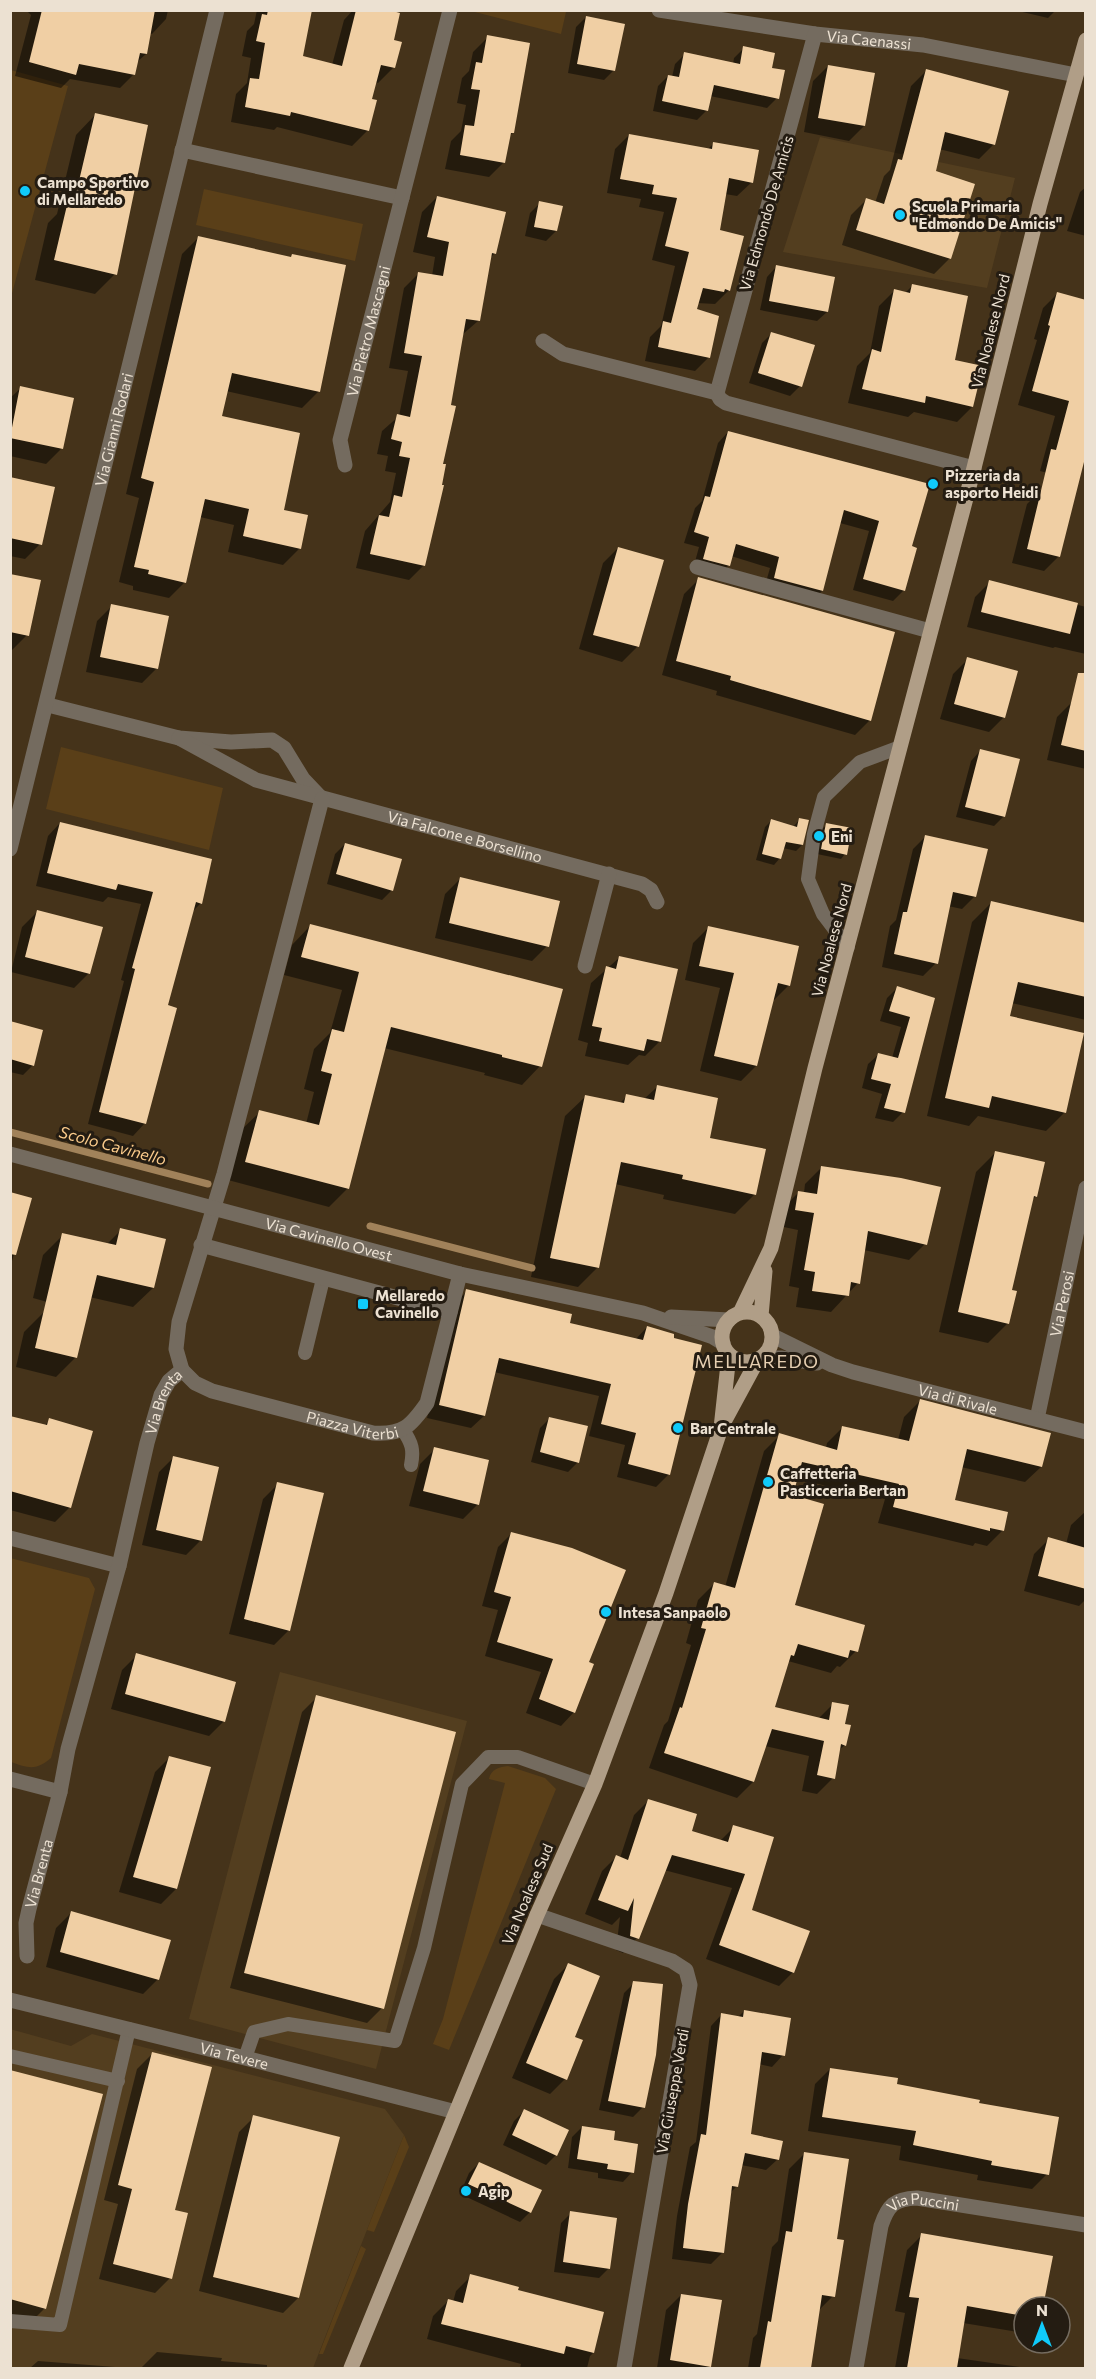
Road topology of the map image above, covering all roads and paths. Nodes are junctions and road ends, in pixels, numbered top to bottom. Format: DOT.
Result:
graph roads {
  1 [pos="218,10"];
  2 [pos="450,10"];
  3 [pos="659,10"];
  4 [pos="815,34"];
  5 [pos="1086,40"];
  6 [pos="1076,75"];
  7 [pos="182,150"];
  8 [pos="402,198"];
  9 [pos="543,341"];
  10 [pos="717,393"];
  11 [pos="345,465"];
  12 [pos="974,468"];
  13 [pos="697,567"];
  14 [pos="930,632"];
  15 [pos="48,705"];
  16 [pos="179,738"];
  17 [pos="900,747"];
  18 [pos="322,799"];
  19 [pos="10,849"];
  20 [pos="609,874"];
  21 [pos="657,902"];
  22 [pos="848,947"];
  23 [pos="585,966"];
  24 [pos="10,1154"];
  25 [pos="1086,1188"];
  26 [pos="213,1208"];
  27 [pos="201,1245"];
  28 [pos="767,1259"];
  29 [pos="460,1274"];
  30 [pos="323,1279"];
  31 [pos="450,1312"];
  32 [pos="650,1316"];
  33 [pos="761,1316"];
  34 [pos="735,1317"];
  35 [pos="773,1336"];
  36 [pos="726,1349"];
  37 [pos="305,1353"];
  38 [pos="759,1360"];
  39 [pos="832,1365"];
  40 [pos="182,1370"];
  41 [pos="1037,1419"];
  42 [pos="721,1428"];
  43 [pos="403,1430"];
  44 [pos="1086,1432"];
  45 [pos="411,1465"];
  46 [pos="10,1538"];
  47 [pos="119,1566"];
  48 [pos="10,1779"];
  49 [pos="595,1784"];
  50 [pos="60,1792"];
  51 [pos="537,1915"];
  52 [pos="27,1956"];
  53 [pos="10,2001"];
  54 [pos="129,2029"];
  55 [pos="10,2056"];
  56 [pos="245,2058"];
  57 [pos="118,2081"];
  58 [pos="456,2112"];
  59 [pos="1086,2225"];
  60 [pos="10,2321"];
  61 [pos="351,2368"];
  62 [pos="624,2368"];
  63 [pos="856,2368"];
  1 -- 7 [label="street, Via Gianni Rodari"];
  2 -- 8 [label="street, Via Pietro Mascagni"];
  3 -- 4 [label="street, Via Caenassi"];
  4 -- 6 [label="street, Via Caenassi"];
  4 -- 10 [label="street, Via Edmondo De Amicis"];
  5 -- 6 [label="main road, Via Noalese Nord"];
  6 -- 12 [label="main road, Via Noalese Nord"];
  7 -- 8 [label="street"];
  7 -- 15 [label="street, Via Gianni Rodari"];
  8 -- 11 [label="street, Via Pietro Mascagni"];
  9 -- 10 [label="street"];
  10 -- 12 [label="street"];
  12 -- 14 [label="main road, Via Noalese Nord"];
  13 -- 14 [label="street"];
  14 -- 17 [label="main road, Via Noalese Nord"];
  15 -- 16 [label="street, Via Falcone e Borsellino"];
  15 -- 19 [label="street, Via Gianni Rodari"];
  16 -- 18 [label="street, Via Falcone e Borsellino"];
  16 -- 18 [label="street, Via Falcone e Borsellino"];
  17 -- 22 [label="main road, Via Noalese Nord"];
  17 -- 22 [label="lane"];
  18 -- 20 [label="street, Via Falcone e Borsellino"];
  18 -- 26 [label="street, Via Brenta"];
  20 -- 21 [label="street, Via Falcone e Borsellino"];
  20 -- 23 [label="street"];
  22 -- 28 [label="main road, Via Noalese Nord"];
  24 -- 26 [label="street, Via Cavinello Ovest"];
  25 -- 41 [label="street, Via Perosi"];
  26 -- 27 [label="street, Via Brenta"];
  26 -- 29 [label="street, Via Cavinello Ovest"];
  27 -- 30 [label="street"];
  27 -- 40 [label="street, Via Brenta"];
  28 -- 33 [label="main road, Via Noalese Nord"];
  28 -- 34 [label="main road, Via Noalese Nord"];
  29 -- 31 [label="street, Piazza Viterbi"];
  29 -- 32 [label="street, Via Cavinello Ovest"];
  30 -- 31 [label="street"];
  30 -- 37 [label="lane"];
  31 -- 43 [label="street, Piazza Viterbi"];
  32 -- 34 [label="street, Via Cavinello Ovest"];
  32 -- 36 [label="street, Via Cavinello Ovest"];
  33 -- 34 [label="main road"];
  33 -- 35 [label="main road"];
  34 -- 36 [label="main road"];
  35 -- 38 [label="main road"];
  35 -- 39 [label="street, Via di Rivale"];
  36 -- 38 [label="main road"];
  36 -- 42 [label="main road, Via Noalese Sud"];
  38 -- 39 [label="street, Via di Rivale"];
  38 -- 42 [label="main road, Via Noalese Sud"];
  39 -- 41 [label="street, Via di Rivale"];
  40 -- 43 [label="street, Piazza Viterbi"];
  40 -- 47 [label="street, Via Brenta"];
  41 -- 44 [label="street, Via di Rivale"];
  42 -- 49 [label="main road, Via Noalese Sud"];
  43 -- 45 [label="lane"];
  46 -- 47 [label="street"];
  47 -- 50 [label="street, Via Brenta"];
  48 -- 50 [label="street"];
  49 -- 51 [label="main road, Via Noalese Sud"];
  49 -- 56 [label="lane"];
  50 -- 52 [label="street, Via Brenta"];
  51 -- 58 [label="main road, Via Noalese Sud"];
  51 -- 62 [label="street, Via Giuseppe Verdi"];
  53 -- 54 [label="street, Via Tevere"];
  54 -- 56 [label="street, Via Tevere"];
  54 -- 57 [label="lane"];
  55 -- 57 [label="lane"];
  56 -- 58 [label="street, Via Tevere"];
  57 -- 60 [label="lane"];
  58 -- 61 [label="main road, Via Noalese Sud"];
  59 -- 63 [label="street, Via Puccini"];
}
